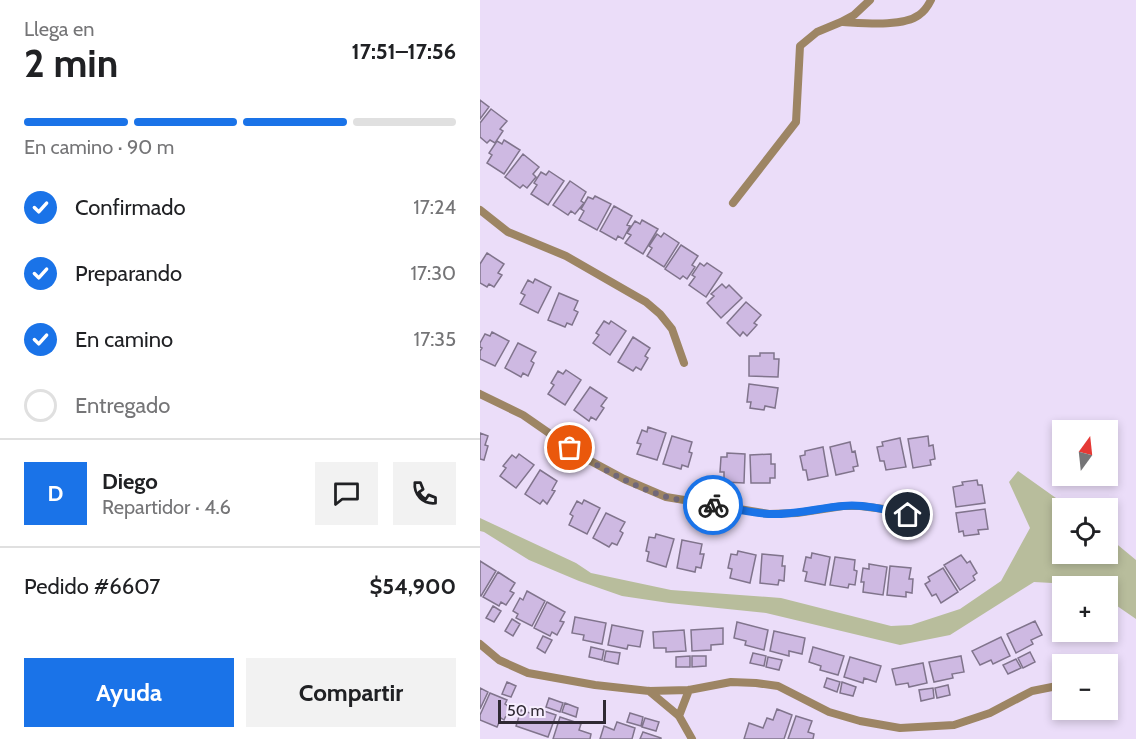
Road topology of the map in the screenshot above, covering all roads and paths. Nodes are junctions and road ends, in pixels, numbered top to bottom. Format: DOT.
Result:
graph roads {
  1 [pos="870,0"];
  2 [pos="931,0"];
  3 [pos="841,22"];
  4 [pos="733,203"];
  5 [pos="480,210"];
  6 [pos="684,363"];
  7 [pos="480,394"];
  8 [pos="908,515"];
  9 [pos="480,644"];
  10 [pos="1052,687"];
  11 [pos="689,690"];
  12 [pos="649,691"];
  13 [pos="679,716"];
  14 [pos="692,739"];
  1 -- 3 [label="lane"];
  2 -- 3 [label="lane"];
  3 -- 4 [label="lane"];
  5 -- 6 [label="lane"];
  7 -- 8 [label="lane"];
  9 -- 12 [label="lane"];
  10 -- 11 [label="lane"];
  11 -- 12 [label="lane"];
  11 -- 13 [label="lane"];
  12 -- 13 [label="lane"];
  13 -- 14 [label="lane"];
}
